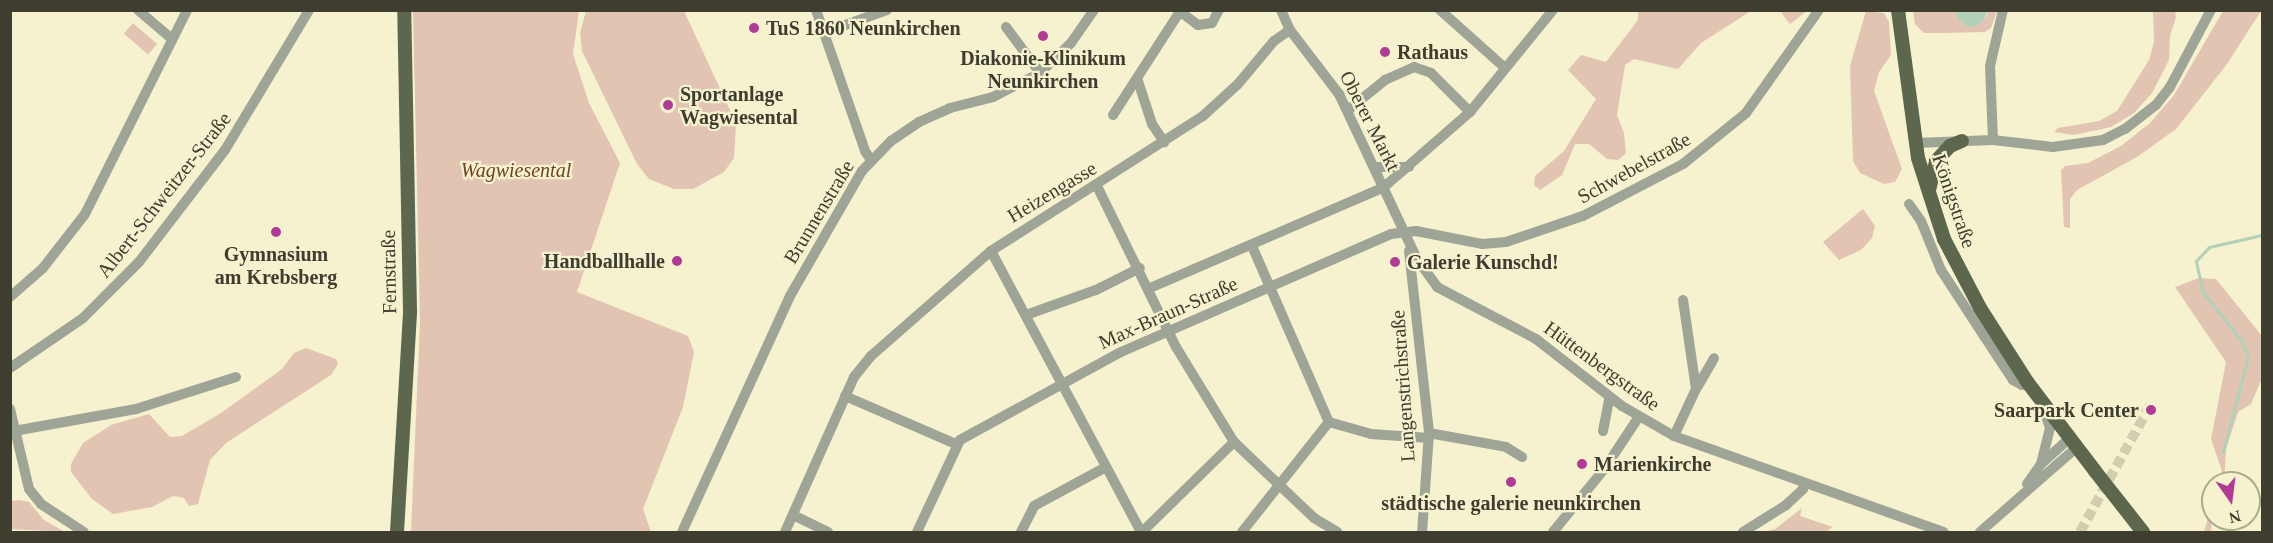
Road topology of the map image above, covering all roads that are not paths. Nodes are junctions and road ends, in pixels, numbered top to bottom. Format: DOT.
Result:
graph roads {
  1 [pos="138,10"];
  2 [pos="187,10"];
  3 [pos="309,10"];
  4 [pos="404,10"];
  5 [pos="816,10"];
  6 [pos="887,10"];
  7 [pos="1094,10"];
  8 [pos="1220,10"];
  9 [pos="1281,10"];
  10 [pos="1440,10"];
  11 [pos="1553,10"];
  12 [pos="1819,10"];
  13 [pos="1898,10"];
  14 [pos="2003,10"];
  15 [pos="2211,10"];
  16 [pos="1179,12"];
  17 [pos="1006,27"];
  18 [pos="1290,30"];
  19 [pos="823,33"];
  20 [pos="172,39"];
  21 [pos="1505,68"];
  22 [pos="1040,74"];
  23 [pos="1137,78"];
  24 [pos="1348,110"];
  25 [pos="1470,112"];
  26 [pos="1113,115"];
  27 [pos="1993,140"];
  28 [pos="1164,141"];
  29 [pos="1962,141"];
  30 [pos="1915,143"];
  31 [pos="871,160"];
  32 [pos="1375,167"];
  33 [pos="1409,167"];
  34 [pos="1097,186"];
  35 [pos="1384,187"];
  36 [pos="1929,201"];
  37 [pos="1909,204"];
  38 [pos="1406,234"];
  39 [pos="1252,246"];
  40 [pos="991,251"];
  41 [pos="1954,262"];
  42 [pos="1140,268"];
  43 [pos="1941,270"];
  44 [pos="1270,287"];
  45 [pos="1437,287"];
  46 [pos="1150,288"];
  47 [pos="1414,292"];
  48 [pos="10,297"];
  49 [pos="1683,300"];
  50 [pos="1026,315"];
  51 [pos="1168,330"];
  52 [pos="1714,358"];
  53 [pos="10,368"];
  54 [pos="236,377"];
  55 [pos="1061,383"];
  56 [pos="2028,384"];
  57 [pos="1696,389"];
  58 [pos="845,396"];
  59 [pos="1609,400"];
  60 [pos="2041,401"];
  61 [pos="10,409"];
  62 [pos="1638,418"];
  63 [pos="1329,422"];
  64 [pos="14,430"];
  65 [pos="1603,431"];
  66 [pos="1429,436"];
  67 [pos="1674,436"];
  68 [pos="1234,442"];
  69 [pos="2072,443"];
  70 [pos="956,444"];
  71 [pos="1522,457"];
  72 [pos="2041,464"];
  73 [pos="1106,467"];
  74 [pos="1804,483"];
  75 [pos="1278,486"];
  76 [pos="2020,494"];
  77 [pos="793,515"];
  78 [pos="84,532"];
  79 [pos="397,532"];
  80 [pos="682,532"];
  81 [pos="785,532"];
  82 [pos="828,532"];
  83 [pos="917,532"];
  84 [pos="1021,532"];
  85 [pos="1141,532"];
  86 [pos="1242,532"];
  87 [pos="1337,532"];
  88 [pos="1422,532"];
  89 [pos="1553,532"];
  90 [pos="1743,532"];
  91 [pos="1943,532"];
  92 [pos="1980,532"];
  93 [pos="2143,532"];
  1 -- 20 [label="street"];
  2 -- 20 [label="street"];
  3 -- 53 [label="street, Albert-Schweitzer-Straße"];
  4 -- 79 [label="main road, Fernstraße"];
  5 -- 19 [label="street"];
  6 -- 19 [label="street"];
  7 -- 22 [label="street, Brunnenstraße"];
  8 -- 16 [label="street"];
  9 -- 18 [label="street, Oberer Markt"];
  10 -- 21 [label="street"];
  11 -- 21 [label="street"];
  12 -- 38 [label="street, Schwebelstraße"];
  13 -- 30 [label="main road, Königstraße"];
  14 -- 27 [label="street"];
  15 -- 27 [label="street"];
  16 -- 23 [label="street"];
  17 -- 22 [label="street"];
  18 -- 24 [label="street, Oberer Markt"];
  18 -- 28 [label="street, Heizengasse"];
  19 -- 31 [label="street"];
  20 -- 48 [label="street"];
  21 -- 25 [label="street"];
  22 -- 31 [label="street, Brunnenstraße"];
  23 -- 26 [label="street"];
  23 -- 28 [label="street"];
  24 -- 25 [label="street"];
  24 -- 32 [label="street, Oberer Markt"];
  25 -- 33 [label="street"];
  27 -- 29 [label="street"];
  28 -- 34 [label="street, Heizengasse"];
  29 -- 30 [label="street"];
  29 -- 36 [label="main road"];
  30 -- 36 [label="main road, Königstraße"];
  31 -- 80 [label="street, Brunnenstraße"];
  32 -- 33 [label="street"];
  32 -- 35 [label="street, Oberer Markt"];
  33 -- 35 [label="street"];
  34 -- 40 [label="street, Heizengasse"];
  34 -- 42 [label="street"];
  35 -- 38 [label="street, Oberer Markt"];
  35 -- 39 [label="street"];
  36 -- 41 [label="main road, Königstraße"];
  37 -- 43 [label="street, Königstraße"];
  38 -- 44 [label="street, Max-Braun-Straße"];
  38 -- 45 [label="street"];
  38 -- 47 [label="street, Langenstrichstraße"];
  39 -- 44 [label="street"];
  39 -- 46 [label="street"];
  40 -- 50 [label="street"];
  40 -- 58 [label="street, Heizengasse"];
  41 -- 43 [label="street"];
  41 -- 56 [label="main road, Königstraße"];
  42 -- 46 [label="street"];
  42 -- 50 [label="street"];
  43 -- 56 [label="street, Königstraße"];
  44 -- 51 [label="street, Max-Braun-Straße"];
  44 -- 63 [label="street"];
  45 -- 47 [label="street"];
  45 -- 62 [label="street, Hüttenbergstraße"];
  46 -- 51 [label="street"];
  47 -- 66 [label="street, Langenstrichstraße"];
  49 -- 57 [label="street"];
  50 -- 55 [label="street"];
  51 -- 55 [label="street, Max-Braun-Straße"];
  51 -- 68 [label="street"];
  52 -- 57 [label="street"];
  54 -- 64 [label="street"];
  55 -- 70 [label="street, Max-Braun-Straße"];
  55 -- 73 [label="street"];
  56 -- 60 [label="main road, Königstraße"];
  57 -- 67 [label="street"];
  58 -- 70 [label="street"];
  58 -- 77 [label="street, Heizengasse"];
  59 -- 65 [label="street"];
  60 -- 69 [label="main road, Königstraße"];
  60 -- 72 [label="street"];
  61 -- 64 [label="street"];
  62 -- 67 [label="street, Hüttenbergstraße"];
  62 -- 89 [label="street"];
  63 -- 66 [label="street"];
  63 -- 75 [label="street"];
  64 -- 78 [label="street"];
  66 -- 71 [label="street"];
  66 -- 88 [label="street, Langenstrichstraße"];
  67 -- 74 [label="street, Hüttenbergstraße"];
  68 -- 75 [label="street"];
  68 -- 85 [label="street"];
  69 -- 72 [label="street"];
  69 -- 76 [label="street"];
  69 -- 93 [label="main road, Königstraße, bridge"];
  70 -- 83 [label="street"];
  72 -- 76 [label="street"];
  73 -- 84 [label="street"];
  73 -- 85 [label="street"];
  74 -- 90 [label="street"];
  74 -- 91 [label="street, Hüttenbergstraße"];
  75 -- 86 [label="street"];
  75 -- 87 [label="street"];
  76 -- 92 [label="street"];
  77 -- 81 [label="street, Heizengasse"];
  77 -- 82 [label="street"];
}
